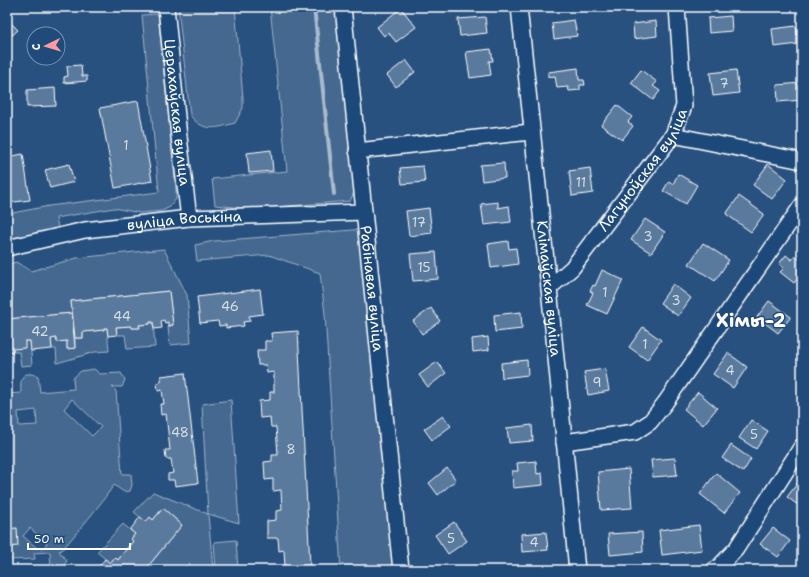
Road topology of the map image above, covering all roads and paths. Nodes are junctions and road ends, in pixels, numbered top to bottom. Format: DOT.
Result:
graph roads {
  1 [pos="166,7"];
  2 [pos="343,7"];
  3 [pos="519,7"];
  4 [pos="677,7"];
  5 [pos="531,132"];
  6 [pos="673,135"];
  7 [pos="357,151"];
  8 [pos="802,161"];
  9 [pos="802,205"];
  10 [pos="364,212"];
  11 [pos="189,218"];
  12 [pos="7,248"];
  13 [pos="549,288"];
  14 [pos="564,442"];
  15 [pos="802,446"];
  16 [pos="401,570"];
  17 [pos="577,570"];
  18 [pos="714,570"];
  1 -- 11 [label="street, Церахаўская вуліца"];
  2 -- 7 [label="street, Рабінавая вуліца"];
  3 -- 5 [label="street, Клімаўская вуліца"];
  4 -- 6 [label="street, Лагуноўская вуліца"];
  5 -- 7 [label="street"];
  5 -- 13 [label="street, Клімаўская вуліца"];
  6 -- 8 [label="street"];
  6 -- 13 [label="street, Лагуноўская вуліца"];
  7 -- 10 [label="street, Рабінавая вуліца"];
  9 -- 14 [label="street"];
  10 -- 11 [label="street, вуліца Воськіна"];
  10 -- 16 [label="street, Рабінавая вуліца"];
  11 -- 12 [label="street, вуліца Воськіна"];
  13 -- 14 [label="street, Клімаўская вуліца"];
  14 -- 17 [label="street, Клімаўская вуліца"];
  15 -- 18 [label="street"];
}
